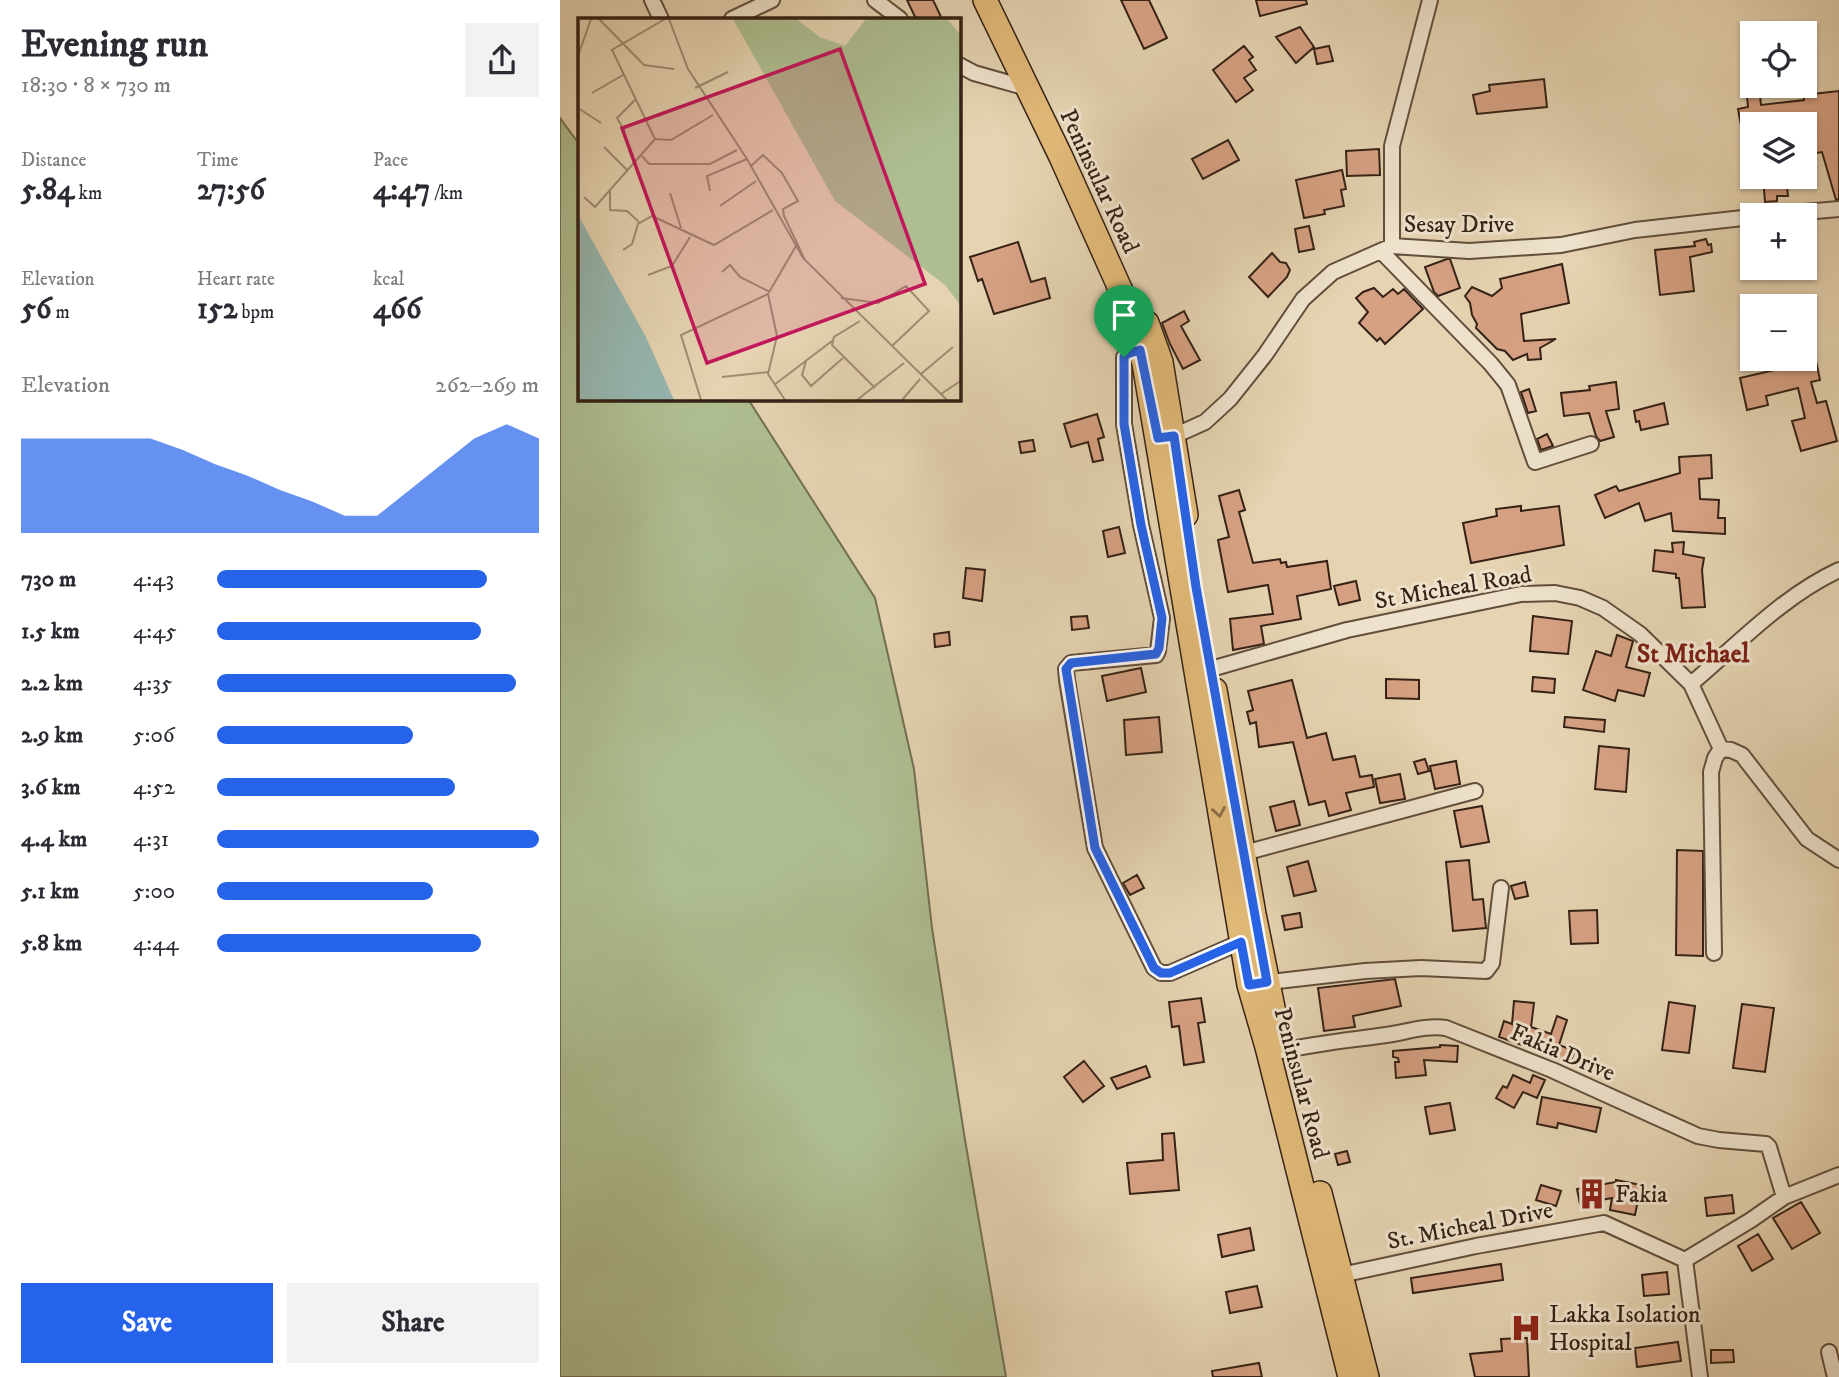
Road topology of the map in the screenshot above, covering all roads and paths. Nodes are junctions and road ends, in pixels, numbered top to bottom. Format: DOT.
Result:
graph roads {
  1 [pos="652,0"];
  2 [pos="772,0"];
  3 [pos="875,0"];
  4 [pos="985,0"];
  5 [pos="1002,0"];
  6 [pos="1430,0"];
  7 [pos="660,18"];
  8 [pos="734,18"];
  9 [pos="899,18"];
  10 [pos="961,66"];
  11 [pos="1027,89"];
  12 [pos="1839,209"];
  13 [pos="1817,211"];
  14 [pos="1740,218"];
  15 [pos="1387,248"];
  16 [pos="1140,350"];
  17 [pos="1166,437"];
  18 [pos="1591,444"];
  19 [pos="1839,570"];
  20 [pos="1211,669"];
  21 [pos="1691,684"];
  22 [pos="1720,748"];
  23 [pos="1475,791"];
  24 [pos="1244,853"];
  25 [pos="1839,860"];
  26 [pos="1501,888"];
  27 [pos="1241,942"];
  28 [pos="1714,953"];
  29 [pos="1258,984"];
  30 [pos="1282,1051"];
  31 [pos="1839,1175"];
  32 [pos="1784,1197"];
  33 [pos="1685,1259"];
  34 [pos="1341,1275"];
  35 [pos="1829,1352"];
  36 [pos="1350,1377"];
  37 [pos="1367,1377"];
  38 [pos="1700,1377"];
  39 [pos="1835,1377"];
  1 -- 7 [label="street"];
  2 -- 8 [label="street"];
  3 -- 9 [label="street"];
  4 -- 11 [label="main road, Peninsular Road"];
  5 -- 17 [label="main road, Peninsular Road"];
  6 -- 15 [label="street"];
  10 -- 11 [label="street"];
  11 -- 16 [label="main road, Peninsular Road"];
  12 -- 13 [label="street"];
  14 -- 15 [label="street, Sesay Drive"];
  15 -- 17 [label="street, Sesay Drive"];
  15 -- 18 [label="street"];
  16 -- 17 [label="main road, Peninsular Road"];
  16 -- 27 [label="street"];
  17 -- 20 [label="main road, Peninsular Road"];
  17 -- 27 [label="main road, Peninsular Road, one-way"];
  19 -- 21 [label="street"];
  20 -- 21 [label="street, St Micheal Road"];
  20 -- 24 [label="main road, Peninsular Road"];
  21 -- 22 [label="street, St Micheal Road"];
  22 -- 25 [label="street"];
  22 -- 28 [label="street"];
  23 -- 24 [label="street"];
  24 -- 29 [label="main road, Peninsular Road"];
  26 -- 29 [label="street"];
  27 -- 29 [label="main road, Peninsular Road"];
  29 -- 30 [label="main road, Peninsular Road"];
  29 -- 36 [label="main road, Peninsular Road"];
  30 -- 32 [label="street, Fakia Drive"];
  30 -- 34 [label="main road, Peninsular Road"];
  31 -- 32 [label="street"];
  32 -- 33 [label="street"];
  33 -- 34 [label="street, St. Micheal Drive"];
  33 -- 38 [label="street"];
  34 -- 37 [label="main road, Peninsular Road"];
  35 -- 39 [label="street"];
}
